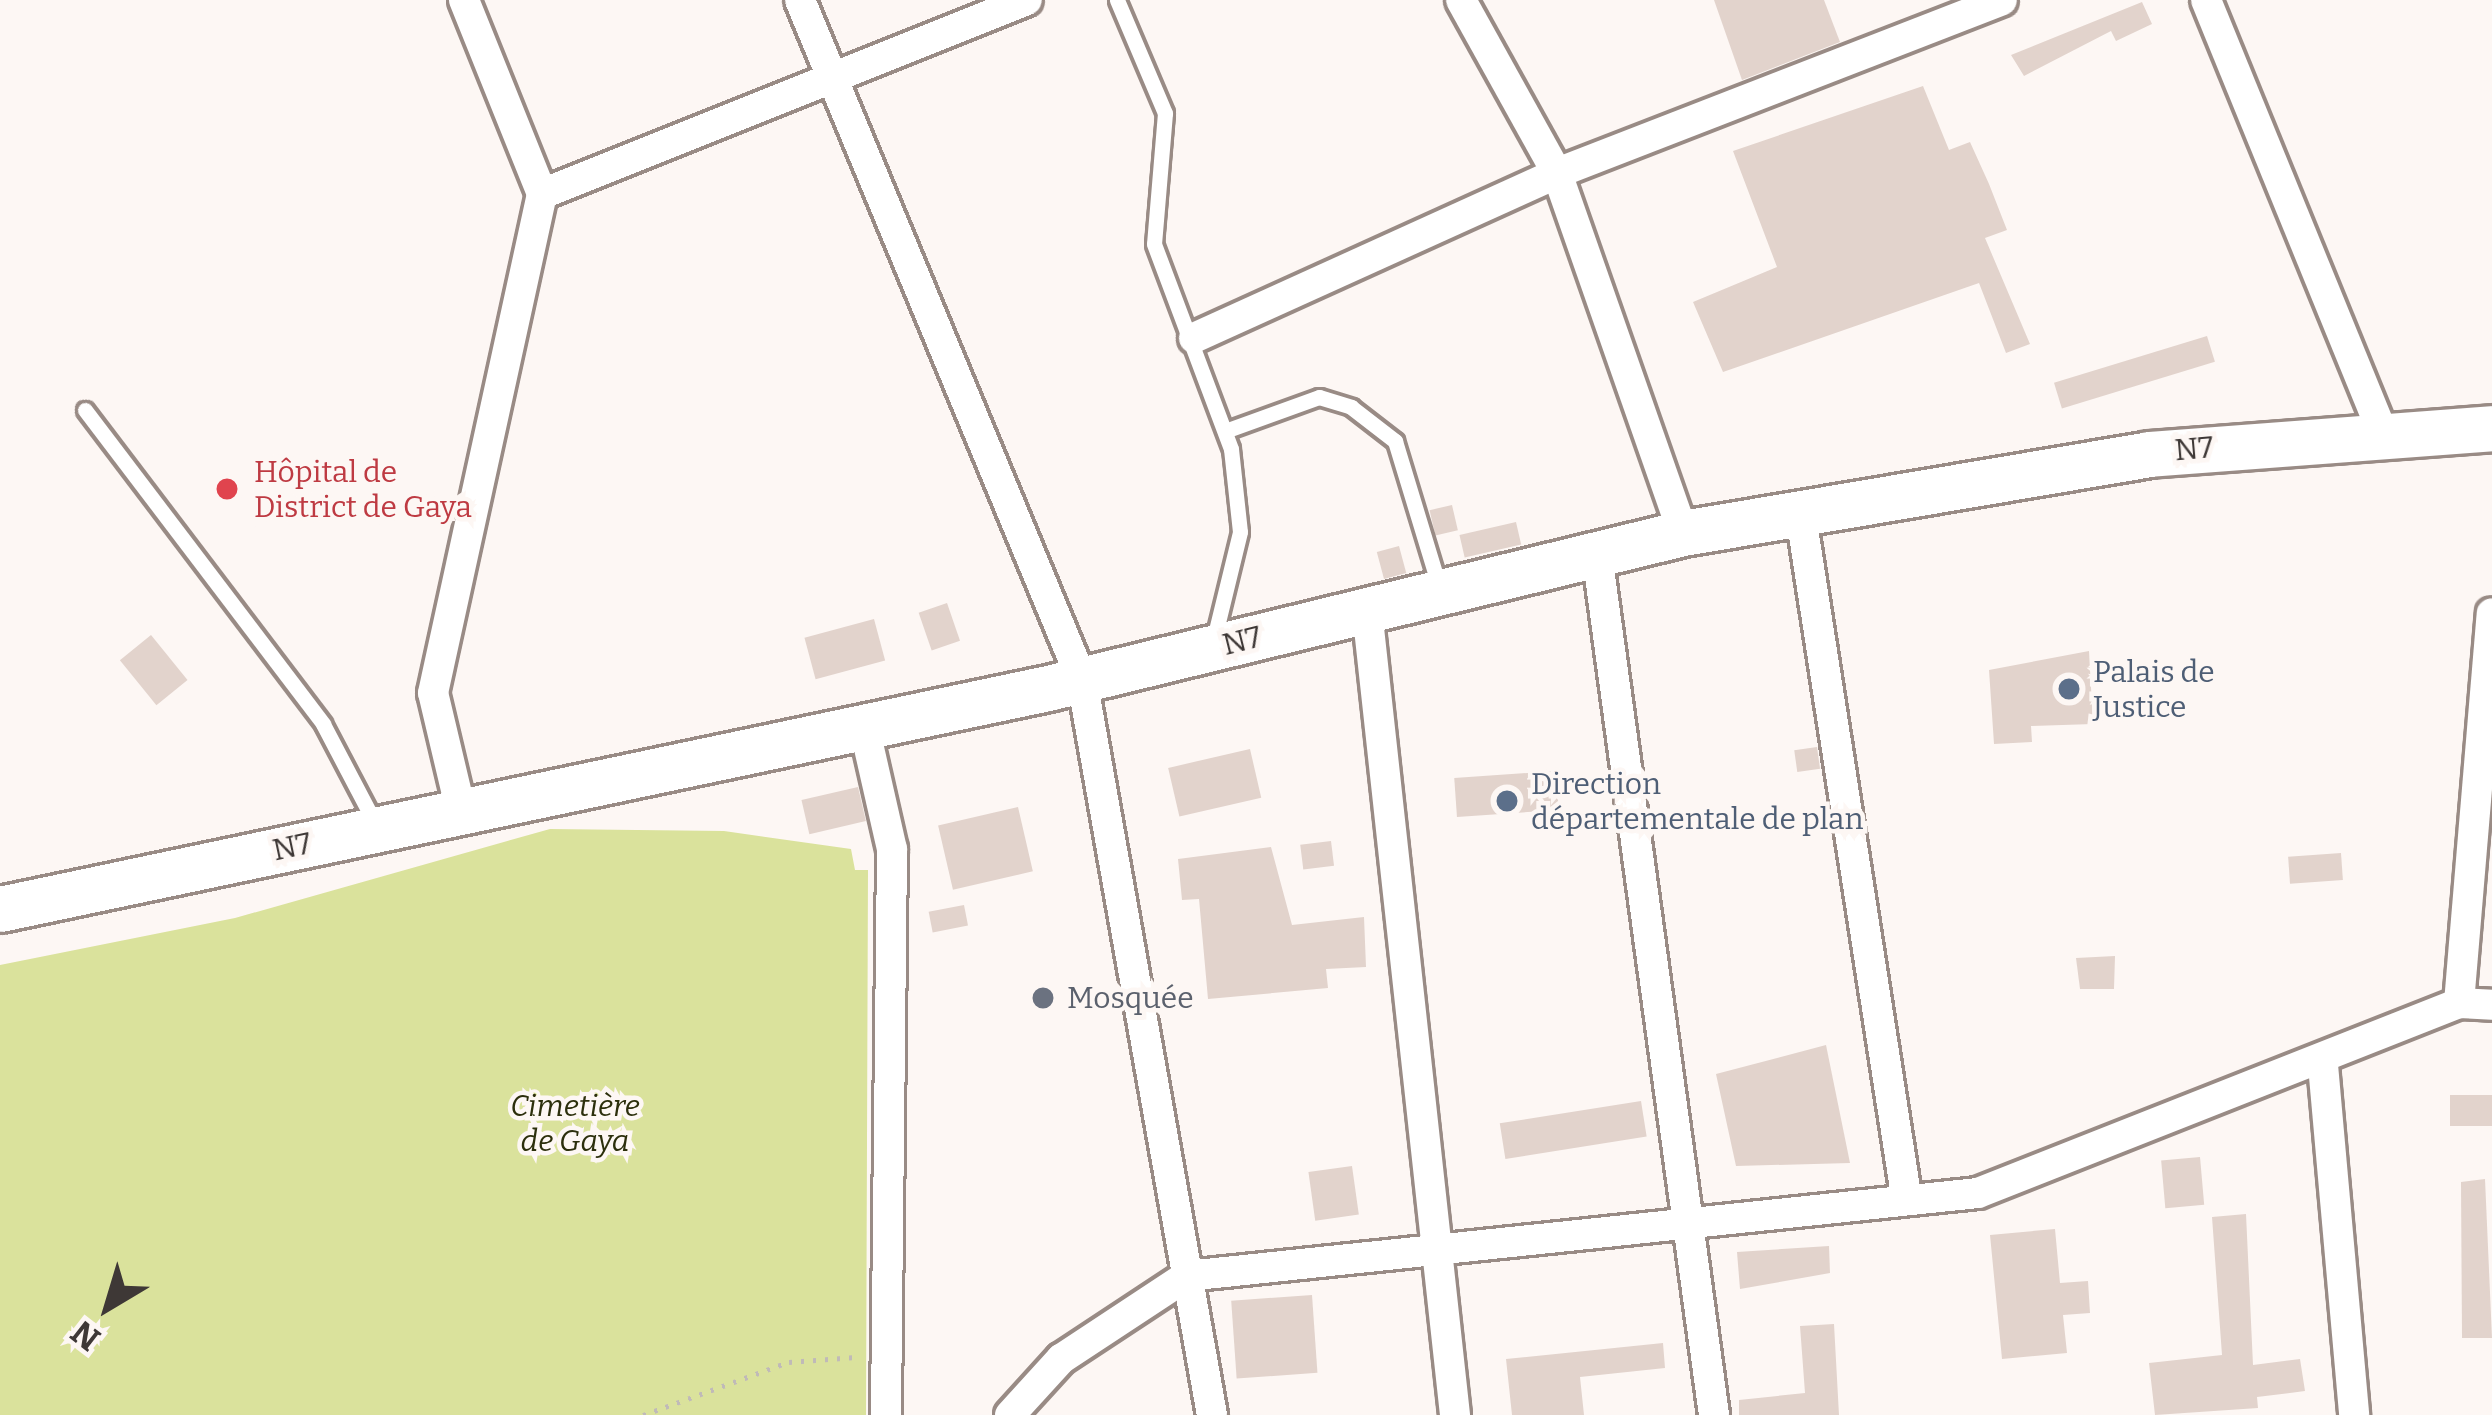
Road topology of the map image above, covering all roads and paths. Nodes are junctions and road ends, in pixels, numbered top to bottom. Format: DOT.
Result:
graph roads {
  1 [pos="464,0"];
  2 [pos="800,0"];
  3 [pos="1028,0"];
  4 [pos="1117,0"];
  5 [pos="1461,0"];
  6 [pos="2002,0"];
  7 [pos="2214,4"];
  8 [pos="829,72"];
  9 [pos="1557,173"];
  10 [pos="542,194"];
  11 [pos="1194,338"];
  12 [pos="85,410"];
  13 [pos="2492,428"];
  14 [pos="1225,431"];
  15 [pos="2382,431"];
  16 [pos="1801,516"];
  17 [pos="1683,533"];
  18 [pos="1597,554"];
  19 [pos="1441,592"];
  20 [pos="1367,610"];
  21 [pos="2492,613"];
  22 [pos="1212,648"];
  23 [pos="1082,680"];
  24 [pos="864,727"];
  25 [pos="460,811"];
  26 [pos="378,828"];
  27 [pos="0,909"];
  28 [pos="2459,1003"];
  29 [pos="2492,1005"];
  30 [pos="2323,1065"];
  31 [pos="1906,1195"];
  32 [pos="1688,1219"];
  33 [pos="1434,1247"];
  34 [pos="1187,1276"];
  35 [pos="885,1359"];
  36 [pos="643,1415"];
  37 [pos="886,1415"];
  38 [pos="1010,1415"];
  39 [pos="1212,1415"];
  40 [pos="1455,1415"];
  41 [pos="1714,1415"];
  42 [pos="2354,1415"];
  1 -- 10 [label="street"];
  2 -- 8 [label="street"];
  3 -- 8 [label="street"];
  4 -- 11 [label="lane"];
  5 -- 9 [label="street"];
  6 -- 9 [label="street"];
  7 -- 15 [label="street"];
  8 -- 10 [label="street"];
  8 -- 23 [label="street"];
  9 -- 11 [label="street"];
  9 -- 17 [label="street"];
  10 -- 25 [label="street"];
  11 -- 14 [label="lane"];
  12 -- 26 [label="lane"];
  13 -- 15 [label="main road, N7"];
  14 -- 19 [label="lane"];
  14 -- 22 [label="lane"];
  15 -- 16 [label="main road, N7"];
  16 -- 17 [label="main road, N7"];
  16 -- 31 [label="street"];
  17 -- 18 [label="main road, N7"];
  18 -- 19 [label="main road, N7"];
  18 -- 32 [label="street"];
  19 -- 20 [label="main road, N7"];
  20 -- 22 [label="main road, N7"];
  20 -- 33 [label="street"];
  21 -- 28 [label="street"];
  22 -- 23 [label="main road, N7"];
  23 -- 24 [label="main road, N7"];
  23 -- 34 [label="street"];
  24 -- 25 [label="main road, N7"];
  24 -- 35 [label="street"];
  25 -- 26 [label="main road, N7"];
  26 -- 27 [label="main road, N7"];
  28 -- 29 [label="street"];
  28 -- 30 [label="street"];
  30 -- 31 [label="street"];
  30 -- 42 [label="street"];
  31 -- 32 [label="street"];
  32 -- 33 [label="street"];
  32 -- 41 [label="street"];
  33 -- 34 [label="street"];
  33 -- 40 [label="street"];
  34 -- 38 [label="street"];
  34 -- 39 [label="street"];
  35 -- 36 [label="path"];
  35 -- 37 [label="street"];
}
